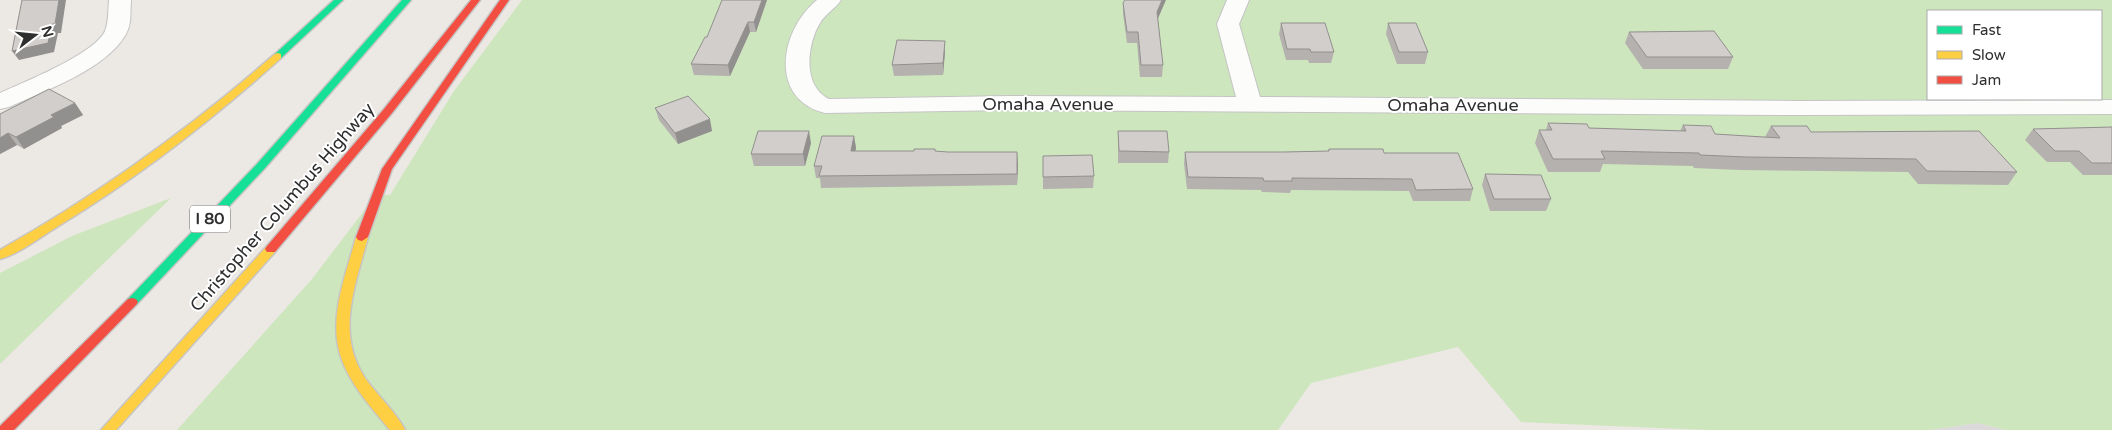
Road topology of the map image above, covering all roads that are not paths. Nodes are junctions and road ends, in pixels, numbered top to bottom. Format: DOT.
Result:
graph roads {
  1 [pos="120,0"];
  2 [pos="339,0"];
  3 [pos="407,0"];
  4 [pos="476,0"];
  5 [pos="505,0"];
  6 [pos="830,0"];
  7 [pos="1238,0"];
  8 [pos="0,102"];
  9 [pos="1250,104"];
  10 [pos="2112,107"];
  11 [pos="0,255"];
  12 [pos="5,430"];
  13 [pos="108,430"];
  14 [pos="398,430"];
  1 -- 8 [label="street"];
  2 -- 11 [label="highway"];
  3 -- 12 [label="highway, I 80"];
  4 -- 13 [label="highway, Christopher Columbus Highway"];
  5 -- 14 [label="highway"];
  6 -- 9 [label="street, Omaha Avenue"];
  7 -- 9 [label="street"];
  9 -- 10 [label="street, Omaha Avenue"];
}
